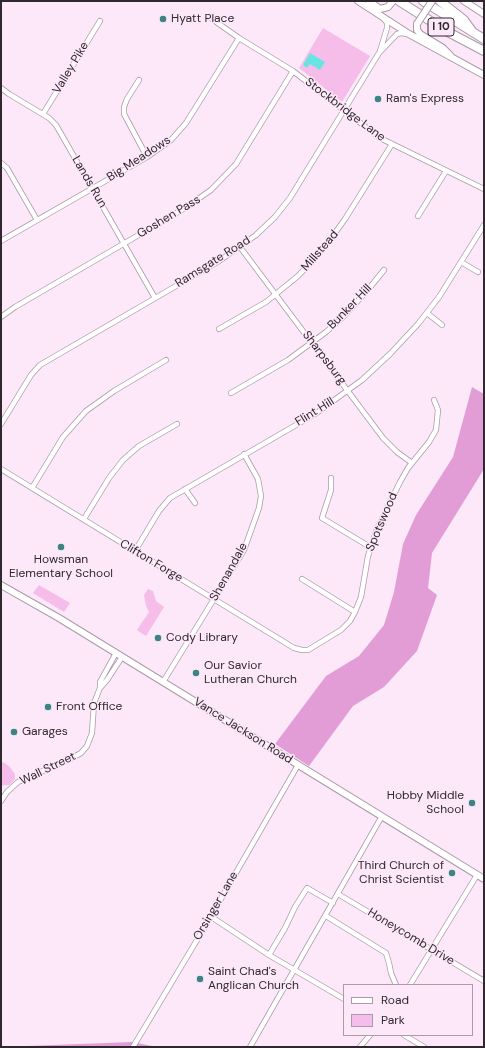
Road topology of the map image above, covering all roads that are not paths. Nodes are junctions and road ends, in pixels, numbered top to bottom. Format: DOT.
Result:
graph roads {
  1 [pos="358,1"];
  2 [pos="369,1"];
  3 [pos="393,1"];
  4 [pos="399,1"];
  5 [pos="423,1"];
  6 [pos="432,1"];
  7 [pos="440,1"];
  8 [pos="464,1"];
  9 [pos="484,14"];
  10 [pos="384,18"];
  11 [pos="212,19"];
  12 [pos="100,21"];
  13 [pos="473,33"];
  14 [pos="409,34"];
  15 [pos="239,38"];
  16 [pos="484,39"];
  17 [pos="484,52"];
  18 [pos="379,53"];
  19 [pos="454,59"];
  20 [pos="293,71"];
  21 [pos="484,74"];
  22 [pos="139,80"];
  23 [pos="1,88"];
  24 [pos="344,110"];
  25 [pos="43,114"];
  26 [pos="392,144"];
  27 [pos="147,157"];
  28 [pos="1,162"];
  29 [pos="446,171"];
  30 [pos="92,189"];
  31 [pos="484,189"];
  32 [pos="418,216"];
  33 [pos="37,220"];
  34 [pos="484,225"];
  35 [pos="1,241"];
  36 [pos="124,244"];
  37 [pos="240,247"];
  38 [pos="461,262"];
  39 [pos="384,270"];
  40 [pos="478,272"];
  41 [pos="276,294"];
  42 [pos="155,298"];
  43 [pos="427,313"];
  44 [pos="1,317"];
  45 [pos="442,324"];
  46 [pos="219,329"];
  47 [pos="312,343"];
  48 [pos="166,360"];
  49 [pos="348,391"];
  50 [pos="231,392"];
  51 [pos="434,400"];
  52 [pos="1,424"];
  53 [pos="177,424"];
  54 [pos="244,454"];
  55 [pos="412,463"];
  56 [pos="1,469"];
  57 [pos="331,478"];
  58 [pos="32,488"];
  59 [pos="185,489"];
  60 [pos="195,503"];
  61 [pos="84,519"];
  62 [pos="370,547"];
  63 [pos="135,551"];
  64 [pos="302,579"];
  65 [pos="1,586"];
  66 [pos="214,599"];
  67 [pos="355,612"];
  68 [pos="302,650"];
  69 [pos="119,655"];
  70 [pos="163,682"];
  71 [pos="298,764"];
  72 [pos="1,801"];
  73 [pos="382,816"];
  74 [pos="477,875"];
  75 [pos="484,879"];
  76 [pos="338,894"];
  77 [pos="333,903"];
  78 [pos="210,916"];
  79 [pos="326,916"];
  80 [pos="433,950"];
  81 [pos="269,955"];
  82 [pos="294,971"];
  83 [pos="484,981"];
  84 [pos="396,984"];
  85 [pos="411,984"];
  86 [pos="343,998"];
  87 [pos="369,1036"];
  88 [pos="406,1036"];
  89 [pos="252,1046"];
  90 [pos="133,1047"];
  91 [pos="360,1047"];
  92 [pos="424,1047"];
  1 -- 10 [label="main road"];
  2 -- 3 [label="main road"];
  4 -- 17 [label="highway, I 10"];
  5 -- 13 [label="highway, I 10"];
  6 -- 19 [label="main road, bridge"];
  7 -- 13 [label="highway"];
  8 -- 9 [label="main road"];
  10 -- 14 [label="main road"];
  10 -- 18 [label="street, Ramsgate Road"];
  11 -- 15 [label="street, Stockbridge Lane"];
  12 -- 25 [label="street, Valley Pike"];
  13 -- 16 [label="highway, I 10"];
  14 -- 18 [label="street, Ramsgate Road"];
  14 -- 19 [label="main road"];
  15 -- 20 [label="street, Stockbridge Lane"];
  15 -- 27 [label="street, Big Meadows"];
  18 -- 24 [label="street, Ramsgate Road"];
  19 -- 21 [label="main road"];
  20 -- 24 [label="street, Stockbridge Lane"];
  20 -- 36 [label="street, Goshen Pass"];
  22 -- 27 [label="street"];
  23 -- 25 [label="street, Lands Run"];
  24 -- 26 [label="street, Stockbridge Lane"];
  24 -- 37 [label="street, Ramsgate Road"];
  25 -- 30 [label="street, Lands Run"];
  26 -- 29 [label="street, Stockbridge Lane"];
  26 -- 41 [label="street, Millstead"];
  27 -- 30 [label="street, Big Meadows"];
  28 -- 33 [label="street"];
  29 -- 31 [label="street, Stockbridge Lane"];
  29 -- 32 [label="street"];
  30 -- 33 [label="street, Big Meadows"];
  30 -- 36 [label="street, Lands Run"];
  33 -- 35 [label="street, Big Meadows"];
  34 -- 38 [label="street, Flint Hill"];
  36 -- 42 [label="street, Lands Run"];
  36 -- 44 [label="street, Goshen Pass"];
  37 -- 41 [label="street, Sharpsburg"];
  37 -- 42 [label="street, Ramsgate Road"];
  38 -- 40 [label="street"];
  38 -- 43 [label="street, Flint Hill"];
  39 -- 47 [label="street, Bunker Hill"];
  41 -- 46 [label="street, Millstead"];
  41 -- 47 [label="street, Sharpsburg"];
  42 -- 52 [label="street, Ramsgate Road"];
  43 -- 45 [label="street"];
  43 -- 49 [label="street, Flint Hill"];
  47 -- 49 [label="street, Sharpsburg"];
  47 -- 50 [label="street, Bunker Hill"];
  48 -- 58 [label="street"];
  49 -- 54 [label="street, Flint Hill"];
  49 -- 55 [label="street, Sharpsburg"];
  51 -- 55 [label="street, Spotswood"];
  53 -- 61 [label="street"];
  54 -- 59 [label="street, Flint Hill"];
  54 -- 66 [label="street, Shenandale"];
  55 -- 62 [label="street, Spotswood"];
  56 -- 58 [label="street, Clifton Forge"];
  57 -- 62 [label="street"];
  58 -- 61 [label="street, Clifton Forge"];
  59 -- 60 [label="street"];
  59 -- 63 [label="street, Flint Hill"];
  61 -- 63 [label="street, Clifton Forge"];
  62 -- 67 [label="street, Spotswood"];
  63 -- 66 [label="street, Clifton Forge"];
  64 -- 67 [label="street"];
  65 -- 69 [label="main road, Vance Jackson Road"];
  66 -- 68 [label="street, Clifton Forge"];
  66 -- 70 [label="street, Shenandale"];
  67 -- 68 [label="street, Spotswood"];
  69 -- 70 [label="main road, Vance Jackson Road"];
  69 -- 72 [label="street, Wall Street"];
  70 -- 71 [label="main road, Vance Jackson Road"];
  71 -- 73 [label="main road, Vance Jackson Road"];
  71 -- 78 [label="street, Orsinger Lane"];
  73 -- 74 [label="main road, Vance Jackson Road"];
  73 -- 76 [label="street"];
  74 -- 75 [label="main road, Vance Jackson Road"];
  74 -- 80 [label="street"];
  76 -- 77 [label="street"];
  76 -- 80 [label="street, Honeycomb Drive"];
  77 -- 79 [label="street"];
  77 -- 81 [label="street"];
  78 -- 81 [label="street"];
  78 -- 90 [label="street, Orsinger Lane"];
  79 -- 82 [label="street"];
  79 -- 84 [label="street"];
  80 -- 83 [label="street, Honeycomb Drive"];
  80 -- 85 [label="street"];
  81 -- 82 [label="street"];
  82 -- 86 [label="street"];
  82 -- 89 [label="street"];
  87 -- 91 [label="street"];
  88 -- 92 [label="street"];
}
